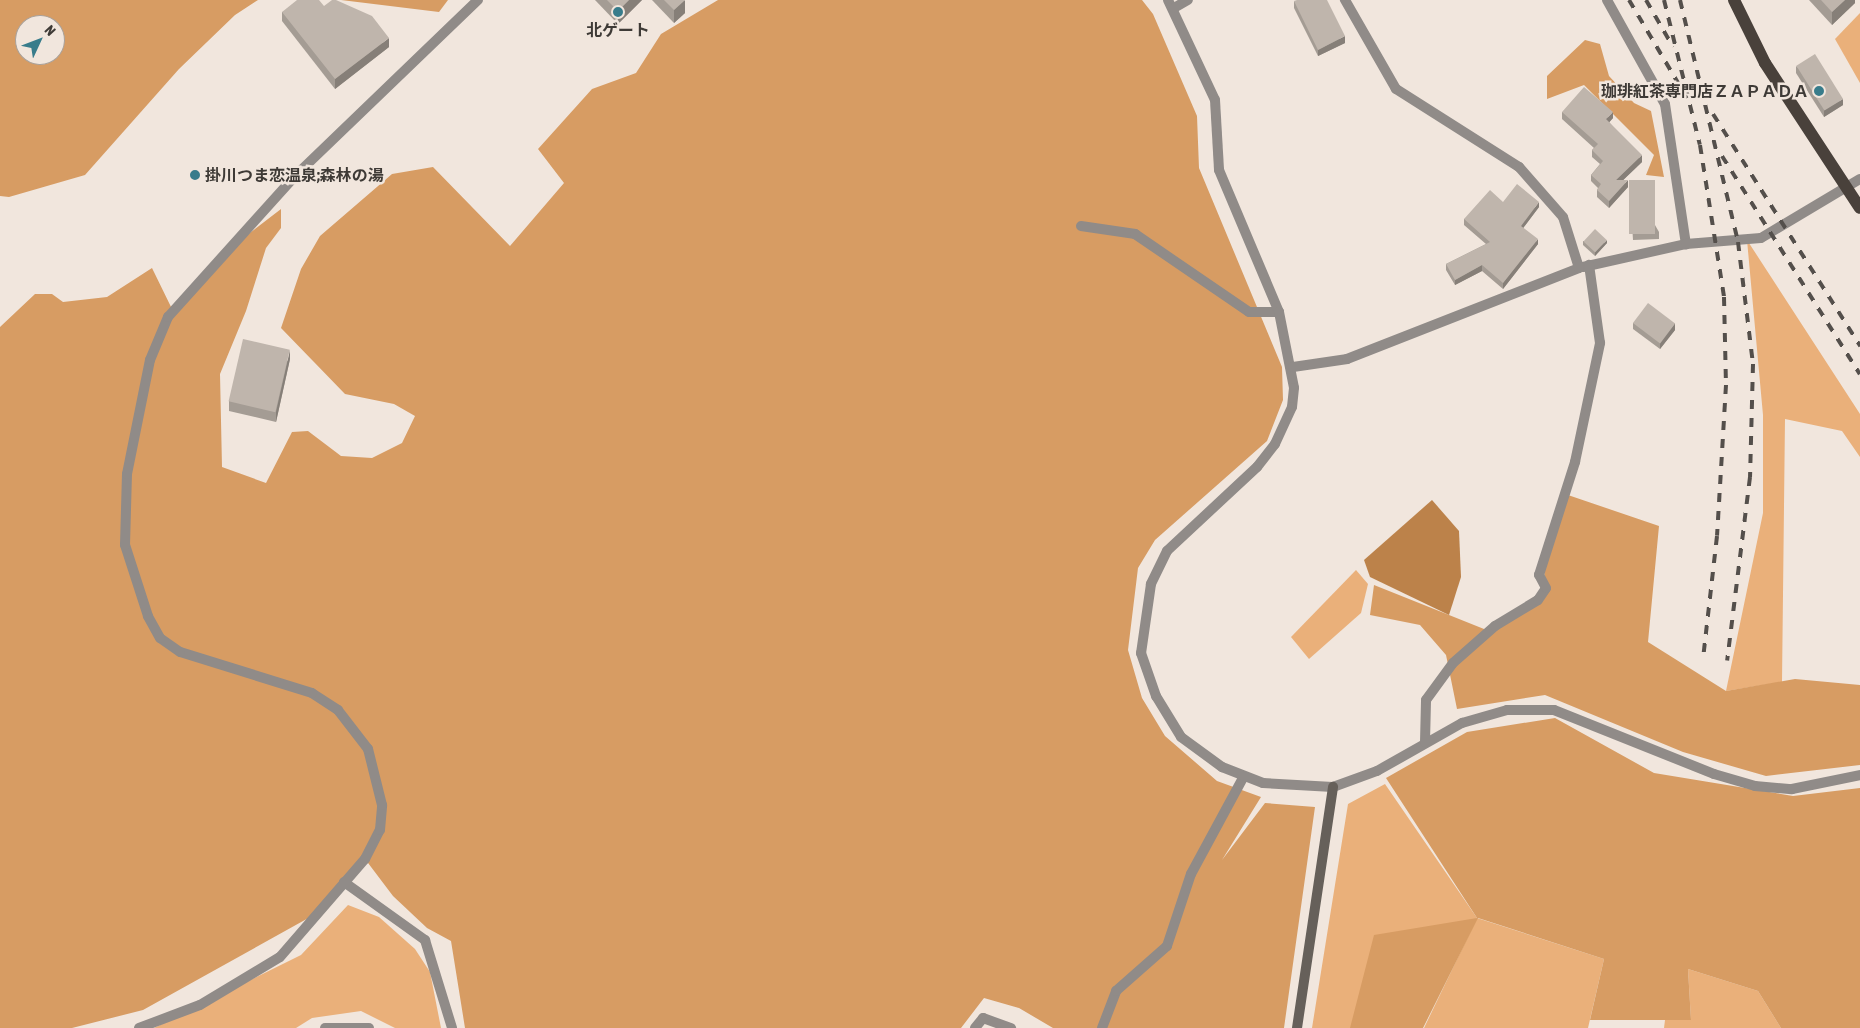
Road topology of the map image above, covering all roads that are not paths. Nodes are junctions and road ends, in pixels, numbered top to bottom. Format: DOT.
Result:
graph roads {
  1 [pos="478,0"];
  2 [pos="1188,0"];
  3 [pos="1345,0"];
  4 [pos="1608,0"];
  5 [pos="1734,0"];
  6 [pos="1171,4"];
  7 [pos="1860,179"];
  8 [pos="1844,188"];
  9 [pos="1860,208"];
  10 [pos="1081,226"];
  11 [pos="1686,244"];
  12 [pos="1584,267"];
  13 [pos="1279,312"];
  14 [pos="1293,367"];
  15 [pos="1425,742"];
  16 [pos="1860,775"];
  17 [pos="1244,776"];
  18 [pos="1333,787"];
  19 [pos="344,882"];
  20 [pos="139,1028"];
  21 [pos="325,1028"];
  22 [pos="369,1028"];
  23 [pos="452,1028"];
  24 [pos="975,1028"];
  25 [pos="1011,1028"];
  26 [pos="1102,1028"];
  27 [pos="1297,1028"];
  1 -- 19 [label="street"];
  2 -- 6 [label="street"];
  3 -- 12 [label="street"];
  4 -- 11 [label="street"];
  5 -- 8 [label="main road"];
  6 -- 13 [label="street"];
  7 -- 8 [label="street"];
  8 -- 9 [label="main road"];
  8 -- 11 [label="street"];
  10 -- 13 [label="street"];
  11 -- 12 [label="street"];
  12 -- 14 [label="street"];
  12 -- 15 [label="street"];
  13 -- 14 [label="street"];
  14 -- 17 [label="street"];
  15 -- 16 [label="street"];
  15 -- 18 [label="street"];
  17 -- 18 [label="street"];
  17 -- 26 [label="street"];
  18 -- 27 [label="street"];
  19 -- 20 [label="street"];
  19 -- 23 [label="street"];
  21 -- 22 [label="street"];
  24 -- 25 [label="street"];
}
